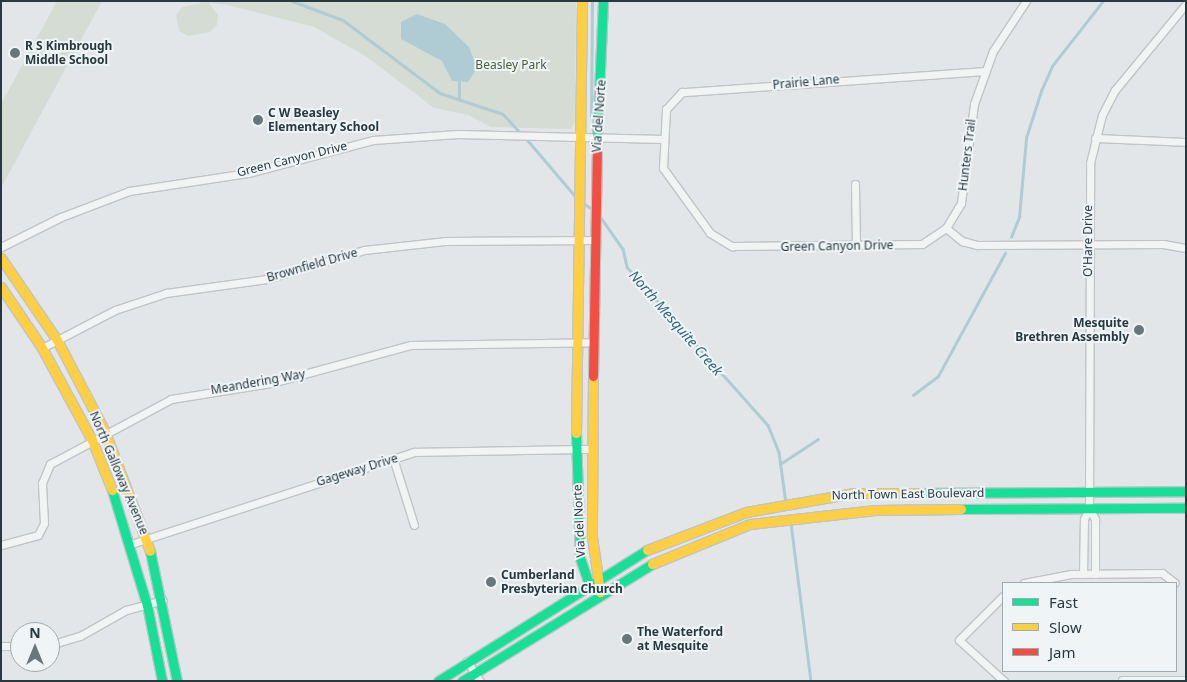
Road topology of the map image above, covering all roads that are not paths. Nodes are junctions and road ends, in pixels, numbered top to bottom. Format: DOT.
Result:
graph roads {
  1 [pos="582,1"];
  2 [pos="603,1"];
  3 [pos="1026,1"];
  4 [pos="1184,8"];
  5 [pos="985,71"];
  6 [pos="582,136"];
  7 [pos="599,137"];
  8 [pos="664,138"];
  9 [pos="1095,138"];
  10 [pos="1186,142"];
  11 [pos="855,184"];
  12 [pos="946,228"];
  13 [pos="581,240"];
  14 [pos="595,240"];
  15 [pos="1088,244"];
  16 [pos="856,246"];
  17 [pos="1,247"];
  18 [pos="1186,248"];
  19 [pos="1,258"];
  20 [pos="1,287"];
  21 [pos="57,340"];
  22 [pos="576,342"];
  23 [pos="594,342"];
  24 [pos="42,348"];
  25 [pos="105,432"];
  26 [pos="92,440"];
  27 [pos="593,449"];
  28 [pos="576,450"];
  29 [pos="393,458"];
  30 [pos="1186,491"];
  31 [pos="1088,492"];
  32 [pos="1186,508"];
  33 [pos="1089,509"];
  34 [pos="706,524"];
  35 [pos="414,526"];
  36 [pos="714,536"];
  37 [pos="147,538"];
  38 [pos="131,544"];
  39 [pos="1,545"];
  40 [pos="600,574"];
  41 [pos="1083,574"];
  42 [pos="1095,574"];
  43 [pos="588,581"];
  44 [pos="1031,582"];
  45 [pos="1174,582"];
  46 [pos="600,592"];
  47 [pos="1002,597"];
  48 [pos="163,600"];
  49 [pos="147,604"];
  50 [pos="60,641"];
  51 [pos="467,661"];
  52 [pos="475,672"];
  53 [pos="1122,680"];
  54 [pos="1174,680"];
  55 [pos="1186,680"];
  56 [pos="162,681"];
  57 [pos="177,681"];
  58 [pos="438,681"];
  59 [pos="462,681"];
  60 [pos="480,681"];
  61 [pos="1004,681"];
  1 -- 6 [label="main road, Via del Norte"];
  2 -- 7 [label="main road, Via del Norte"];
  3 -- 5 [label="street, Hunters Trail"];
  4 -- 9 [label="street, O'Hare Drive"];
  5 -- 8 [label="street, Prairie Lane"];
  5 -- 12 [label="street, Hunters Trail"];
  6 -- 7 [label="street"];
  6 -- 13 [label="main road, Via del Norte"];
  6 -- 17 [label="street, Green Canyon Drive"];
  7 -- 8 [label="street"];
  7 -- 14 [label="main road, Via del Norte"];
  8 -- 16 [label="street, Green Canyon Drive"];
  9 -- 10 [label="street"];
  9 -- 15 [label="street, O'Hare Drive"];
  11 -- 16 [label="street"];
  12 -- 15 [label="street"];
  12 -- 16 [label="street, Green Canyon Drive"];
  13 -- 14 [label="street, Brownfield Drive"];
  13 -- 21 [label="street, Brownfield Drive"];
  13 -- 22 [label="main road, Via del Norte"];
  14 -- 23 [label="main road, Via del Norte"];
  15 -- 18 [label="street"];
  15 -- 31 [label="street, O'Hare Drive"];
  19 -- 21 [label="main road, North Galloway Avenue"];
  20 -- 24 [label="main road, North Galloway Avenue"];
  21 -- 24 [label="street, Brownfield Drive"];
  21 -- 25 [label="main road, North Galloway Avenue"];
  22 -- 23 [label="street, Meandering Way"];
  22 -- 25 [label="street, Meandering Way"];
  22 -- 28 [label="main road, Via del Norte"];
  23 -- 27 [label="main road, Via del Norte"];
  24 -- 26 [label="main road, North Galloway Avenue"];
  25 -- 26 [label="street, Meandering Way"];
  25 -- 37 [label="main road, North Galloway Avenue"];
  26 -- 38 [label="main road, North Galloway Avenue"];
  26 -- 39 [label="street, Meandering Way"];
  27 -- 28 [label="street, Gageway Drive"];
  27 -- 40 [label="main road, Via del Norte"];
  28 -- 29 [label="street, Gageway Drive"];
  28 -- 43 [label="main road, Via del Norte"];
  29 -- 35 [label="street"];
  29 -- 37 [label="street, Gageway Drive"];
  30 -- 31 [label="main road, North Town East Boulevard"];
  31 -- 33 [label="street, O'Hare Drive"];
  31 -- 34 [label="main road, North Town East Boulevard"];
  32 -- 33 [label="main road, North Town East Boulevard"];
  33 -- 36 [label="main road, North Town East Boulevard"];
  33 -- 41 [label="street"];
  33 -- 42 [label="street"];
  34 -- 36 [label="main road"];
  34 -- 40 [label="main road, North Town East Boulevard"];
  36 -- 46 [label="main road, North Town East Boulevard"];
  37 -- 38 [label="street, Gageway Drive"];
  37 -- 48 [label="main road, North Galloway Avenue"];
  38 -- 49 [label="main road, North Galloway Avenue"];
  40 -- 43 [label="main road, North Town East Boulevard"];
  40 -- 46 [label="main road, Via del Norte"];
  41 -- 42 [label="street"];
  41 -- 44 [label="street"];
  42 -- 45 [label="street"];
  43 -- 46 [label="main road, Via del Norte"];
  43 -- 51 [label="main road, North Town East Boulevard"];
  46 -- 52 [label="main road, North Town East Boulevard"];
  47 -- 61 [label="street"];
  48 -- 49 [label="street"];
  48 -- 57 [label="main road, North Galloway Avenue"];
  49 -- 50 [label="street"];
  49 -- 56 [label="main road, North Galloway Avenue"];
  51 -- 52 [label="street"];
  51 -- 58 [label="main road, North Town East Boulevard"];
  52 -- 59 [label="main road, North Town East Boulevard"];
  52 -- 60 [label="street"];
  53 -- 54 [label="street"];
  54 -- 55 [label="street"];
}
